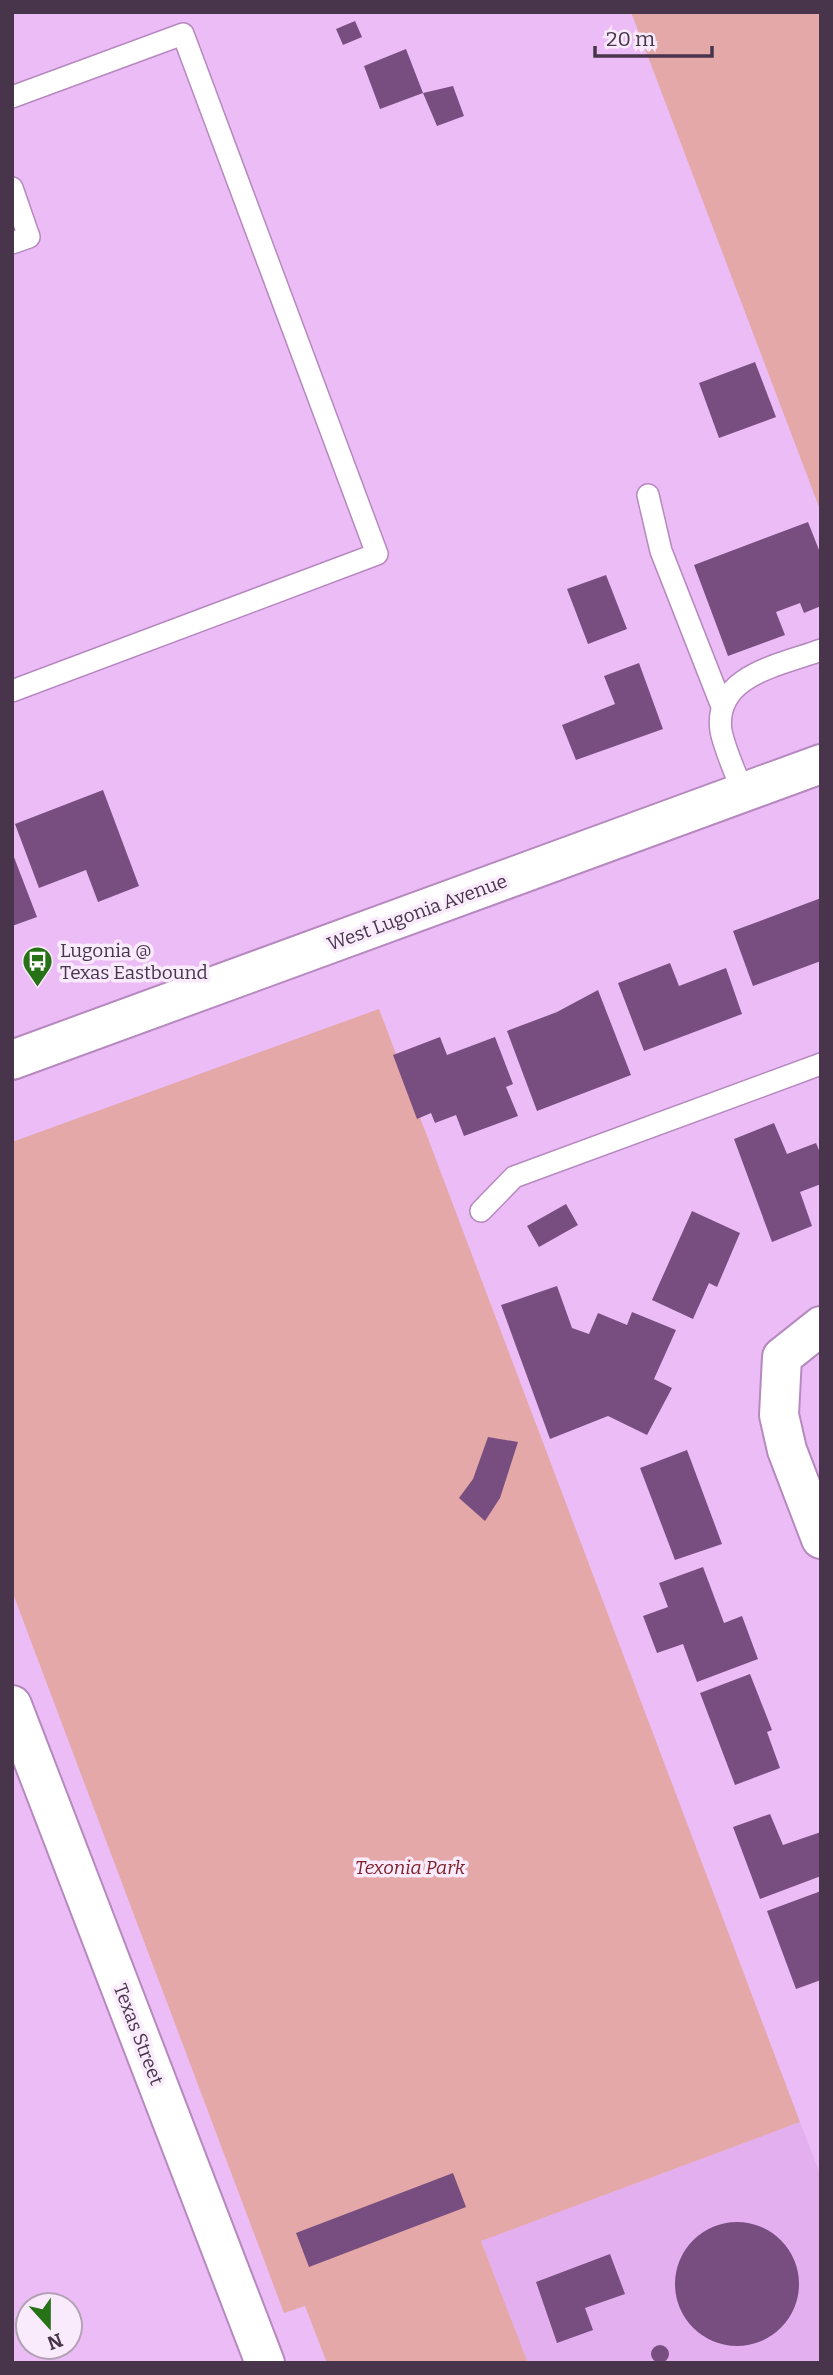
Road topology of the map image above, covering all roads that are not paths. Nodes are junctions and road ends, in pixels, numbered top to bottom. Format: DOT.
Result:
graph roads {
  1 [pos="12,97"];
  2 [pos="12,188"];
  3 [pos="12,243"];
  4 [pos="648,495"];
  5 [pos="821,650"];
  6 [pos="12,691"];
  7 [pos="722,704"];
  8 [pos="821,764"];
  9 [pos="743,793"];
  10 [pos="12,1060"];
  11 [pos="821,1064"];
  12 [pos="481,1211"];
  13 [pos="821,1326"];
  14 [pos="821,1539"];
  15 [pos="12,1705"];
  16 [pos="265,2363"];
  1 -- 6 [label="lane"];
  2 -- 3 [label="lane"];
  4 -- 7 [label="lane"];
  5 -- 7 [label="lane"];
  7 -- 9 [label="lane"];
  8 -- 9 [label="street, West Lugonia Avenue"];
  9 -- 10 [label="street, West Lugonia Avenue"];
  11 -- 12 [label="lane"];
  13 -- 14 [label="street"];
  15 -- 16 [label="street, Texas Street"];
}
